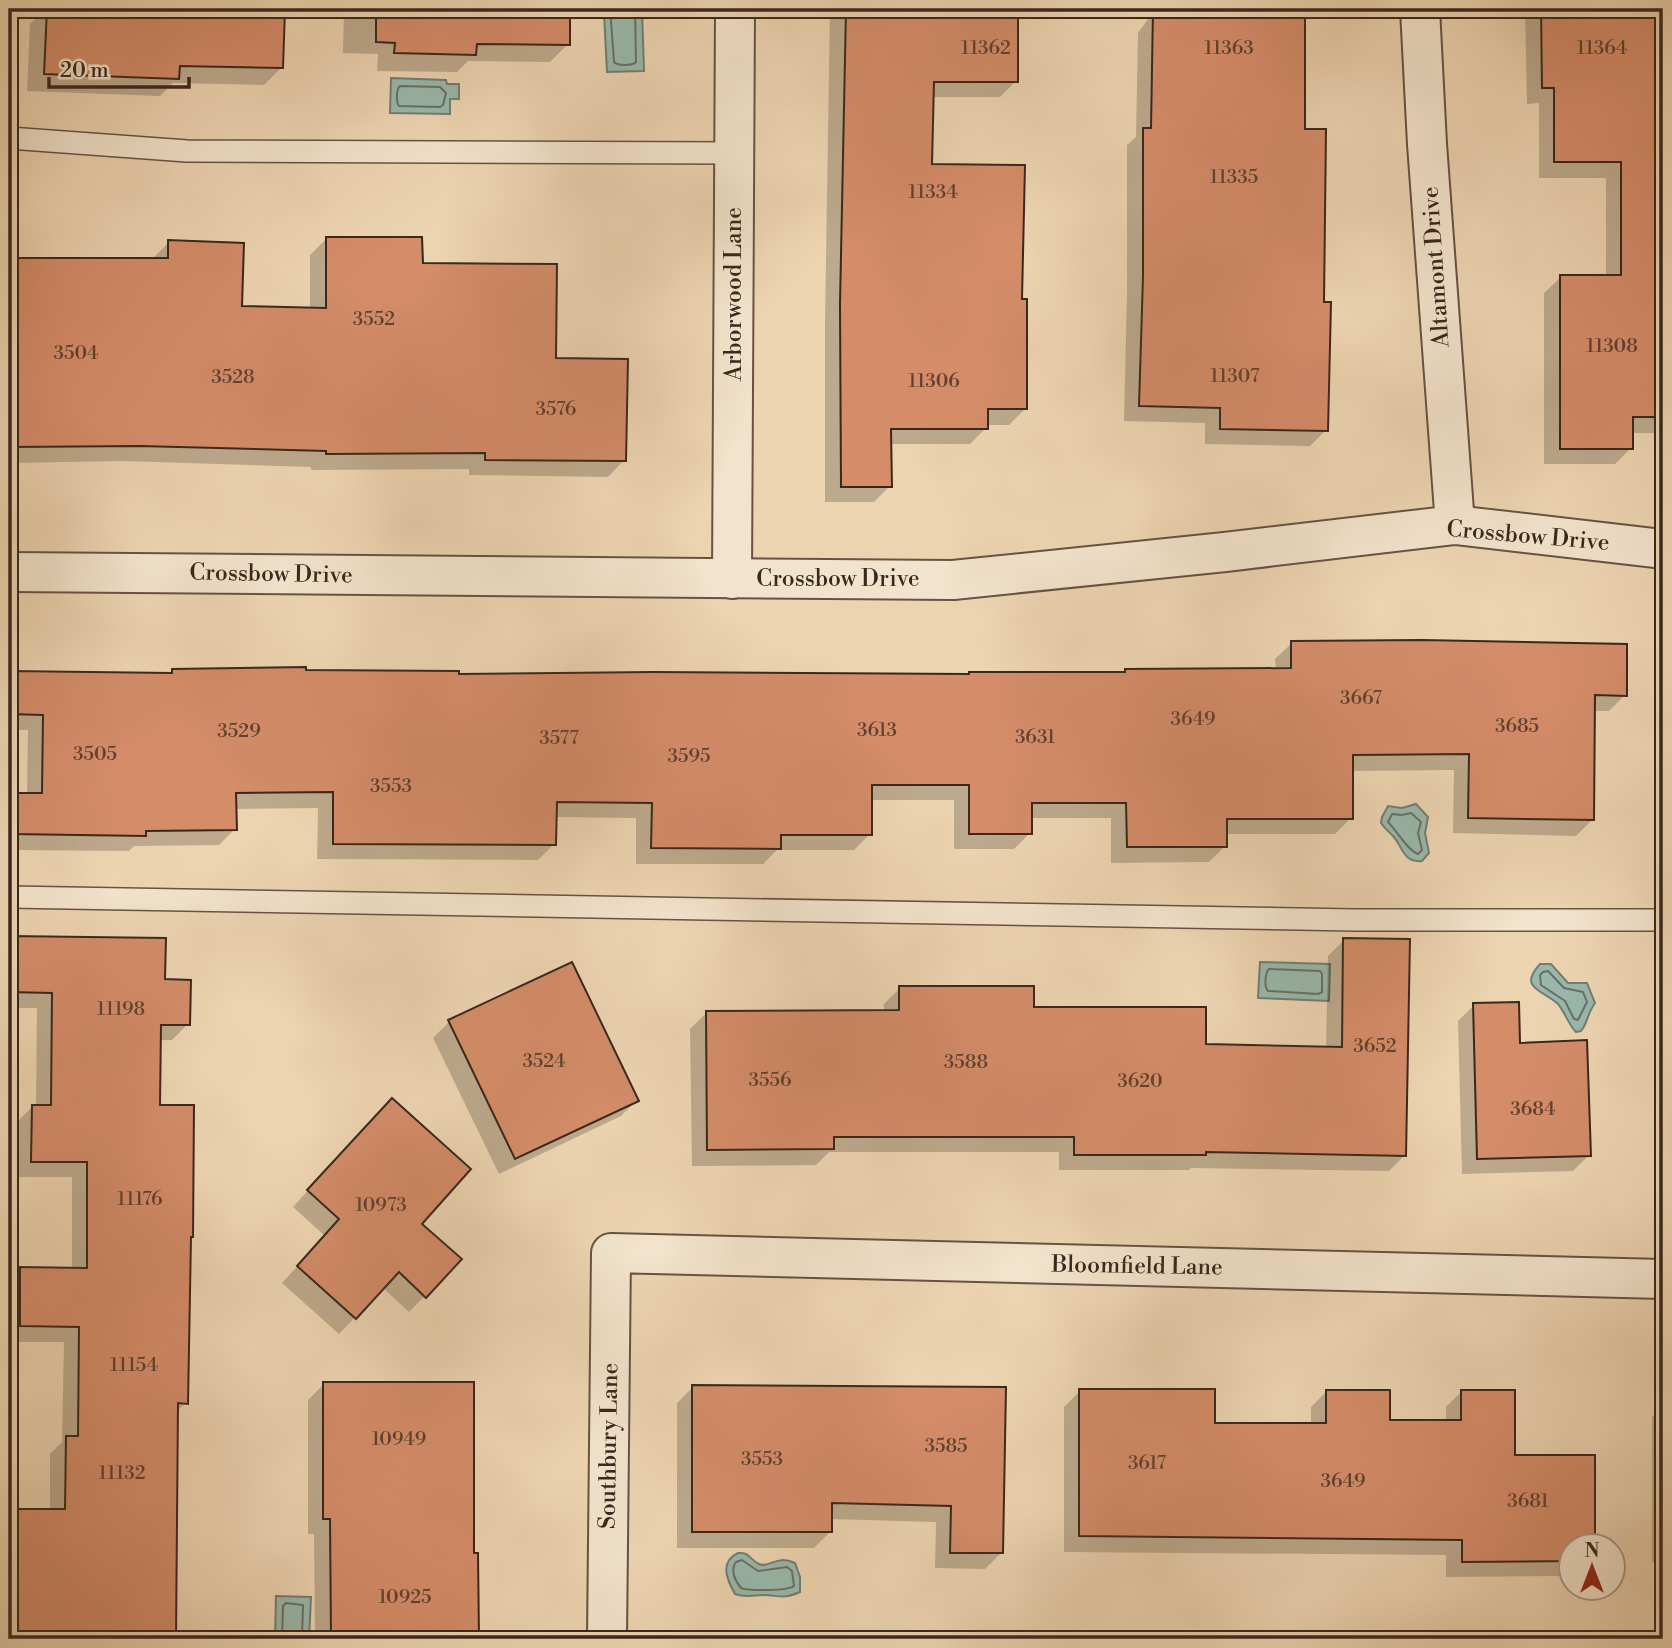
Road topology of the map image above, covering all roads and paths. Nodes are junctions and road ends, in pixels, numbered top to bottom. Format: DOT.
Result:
graph roads {
  1 [pos="735,9"];
  2 [pos="1420,9"];
  3 [pos="9,138"];
  4 [pos="734,153"];
  5 [pos="1455,525"];
  6 [pos="1663,549"];
  7 [pos="9,572"];
  8 [pos="732,579"];
  9 [pos="9,897"];
  10 [pos="1663,920"];
  11 [pos="611,1253"];
  12 [pos="1663,1279"];
  13 [pos="607,1639"];
  1 -- 4 [label="street, Arborwood Lane"];
  2 -- 5 [label="street, Altamont Drive"];
  3 -- 4 [label="lane"];
  4 -- 8 [label="street, Arborwood Lane"];
  5 -- 6 [label="street, Crossbow Drive"];
  5 -- 8 [label="street, Crossbow Drive"];
  7 -- 8 [label="street, Crossbow Drive"];
  9 -- 10 [label="lane"];
  11 -- 12 [label="street, Bloomfield Lane"];
  11 -- 13 [label="street, Southbury Lane"];
}
